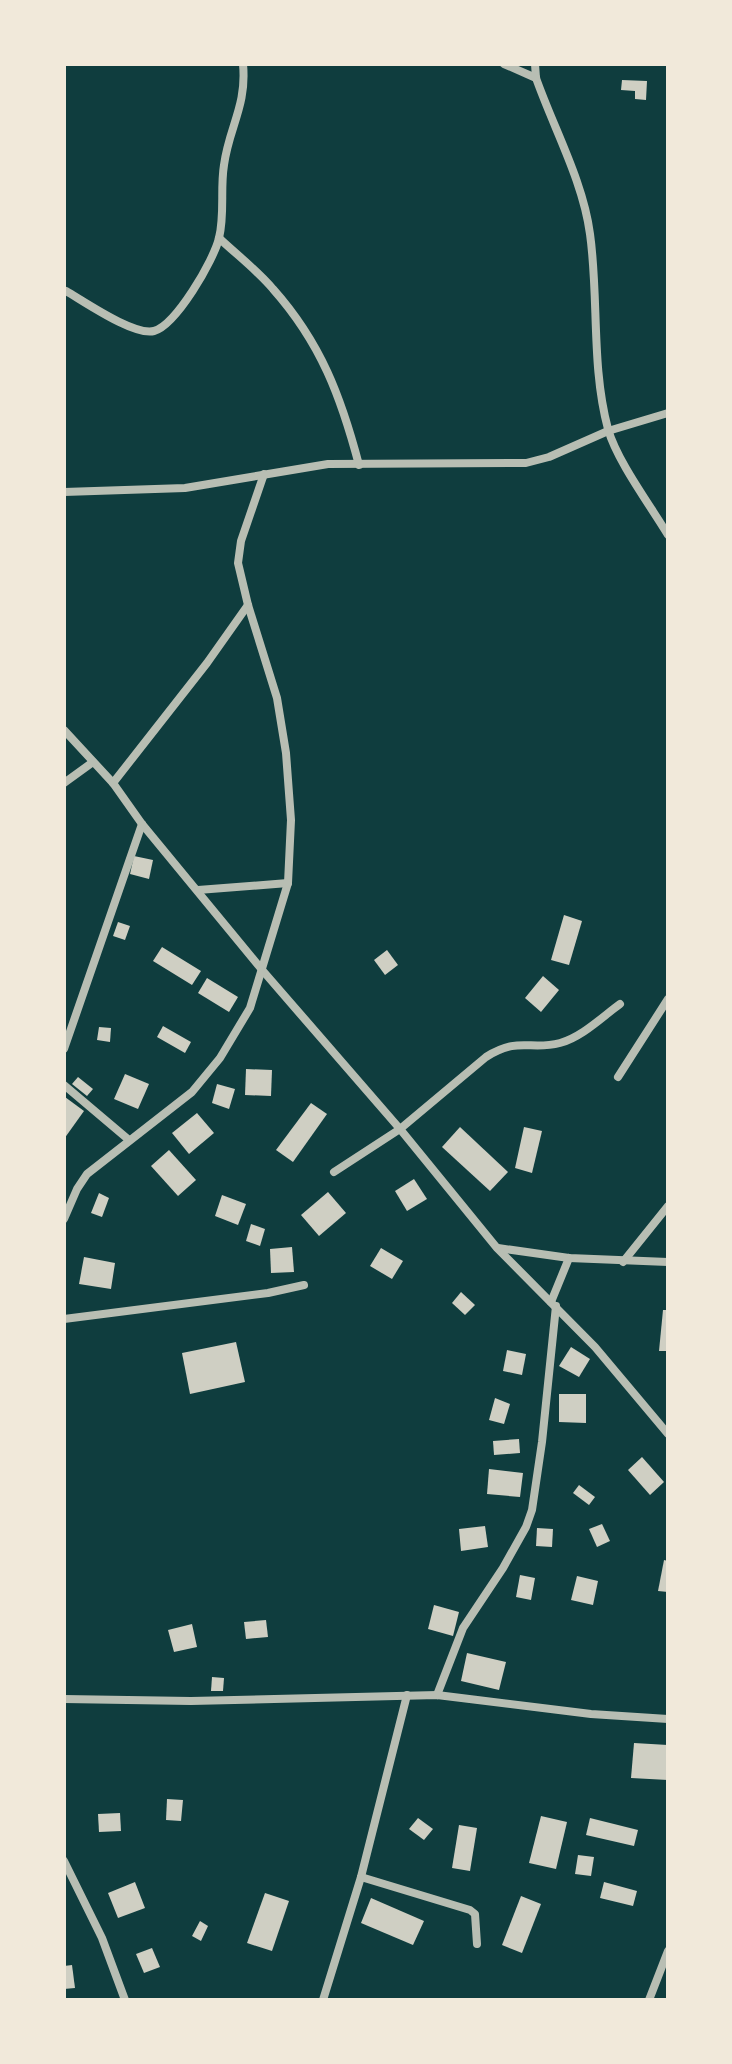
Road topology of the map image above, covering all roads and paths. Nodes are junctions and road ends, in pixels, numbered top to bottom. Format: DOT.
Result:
graph roads {
  1 [pos="243,64"];
  2 [pos="504,64"];
  3 [pos="535,64"];
  4 [pos="536,78"];
  5 [pos="219,238"];
  6 [pos="66,291"];
  7 [pos="668,413"];
  8 [pos="608,431"];
  9 [pos="359,465"];
  10 [pos="264,474"];
  11 [pos="64,492"];
  12 [pos="668,535"];
  13 [pos="248,605"];
  14 [pos="64,730"];
  15 [pos="93,762"];
  16 [pos="64,783"];
  17 [pos="113,783"];
  18 [pos="142,824"];
  19 [pos="288,883"];
  20 [pos="198,890"];
  21 [pos="263,971"];
  22 [pos="668,999"];
  23 [pos="620,1004"];
  24 [pos="64,1049"];
  25 [pos="618,1077"];
  26 [pos="64,1085"];
  27 [pos="400,1129"];
  28 [pos="129,1140"];
  29 [pos="334,1172"];
  30 [pos="668,1206"];
  31 [pos="64,1219"];
  32 [pos="497,1248"];
  33 [pos="569,1258"];
  34 [pos="623,1262"];
  35 [pos="668,1262"];
  36 [pos="304,1285"];
  37 [pos="554,1304"];
  38 [pos="64,1319"];
  39 [pos="668,1434"];
  40 [pos="407,1695"];
  41 [pos="437,1695"];
  42 [pos="64,1699"];
  43 [pos="668,1719"];
  44 [pos="64,1861"];
  45 [pos="361,1877"];
  46 [pos="477,1944"];
  47 [pos="668,1951"];
  48 [pos="125,2000"];
  49 [pos="323,2000"];
  50 [pos="649,2000"];
  1 -- 5 [label="street"];
  2 -- 4 [label="street"];
  3 -- 4 [label="street"];
  4 -- 8 [label="street"];
  5 -- 6 [label="street"];
  5 -- 9 [label="street"];
  7 -- 8 [label="street"];
  8 -- 9 [label="street"];
  8 -- 12 [label="street"];
  9 -- 10 [label="street"];
  10 -- 11 [label="street"];
  10 -- 13 [label="street"];
  13 -- 17 [label="street"];
  13 -- 19 [label="street"];
  14 -- 15 [label="street"];
  15 -- 16 [label="street"];
  15 -- 17 [label="street"];
  17 -- 18 [label="street"];
  18 -- 20 [label="street"];
  18 -- 24 [label="street"];
  19 -- 20 [label="street"];
  19 -- 21 [label="street"];
  20 -- 21 [label="street"];
  21 -- 27 [label="street"];
  21 -- 28 [label="street"];
  22 -- 25 [label="street"];
  23 -- 27 [label="street"];
  26 -- 28 [label="street"];
  27 -- 29 [label="street"];
  27 -- 32 [label="street"];
  28 -- 31 [label="street"];
  30 -- 34 [label="street"];
  32 -- 33 [label="street"];
  32 -- 37 [label="street"];
  33 -- 34 [label="street"];
  33 -- 37 [label="street"];
  34 -- 35 [label="street"];
  36 -- 38 [label="street"];
  37 -- 39 [label="street"];
  37 -- 41 [label="street"];
  40 -- 41 [label="street"];
  40 -- 42 [label="street"];
  40 -- 45 [label="street"];
  41 -- 43 [label="street"];
  44 -- 48 [label="street"];
  45 -- 46 [label="street"];
  45 -- 49 [label="street"];
  47 -- 50 [label="street"];
}
